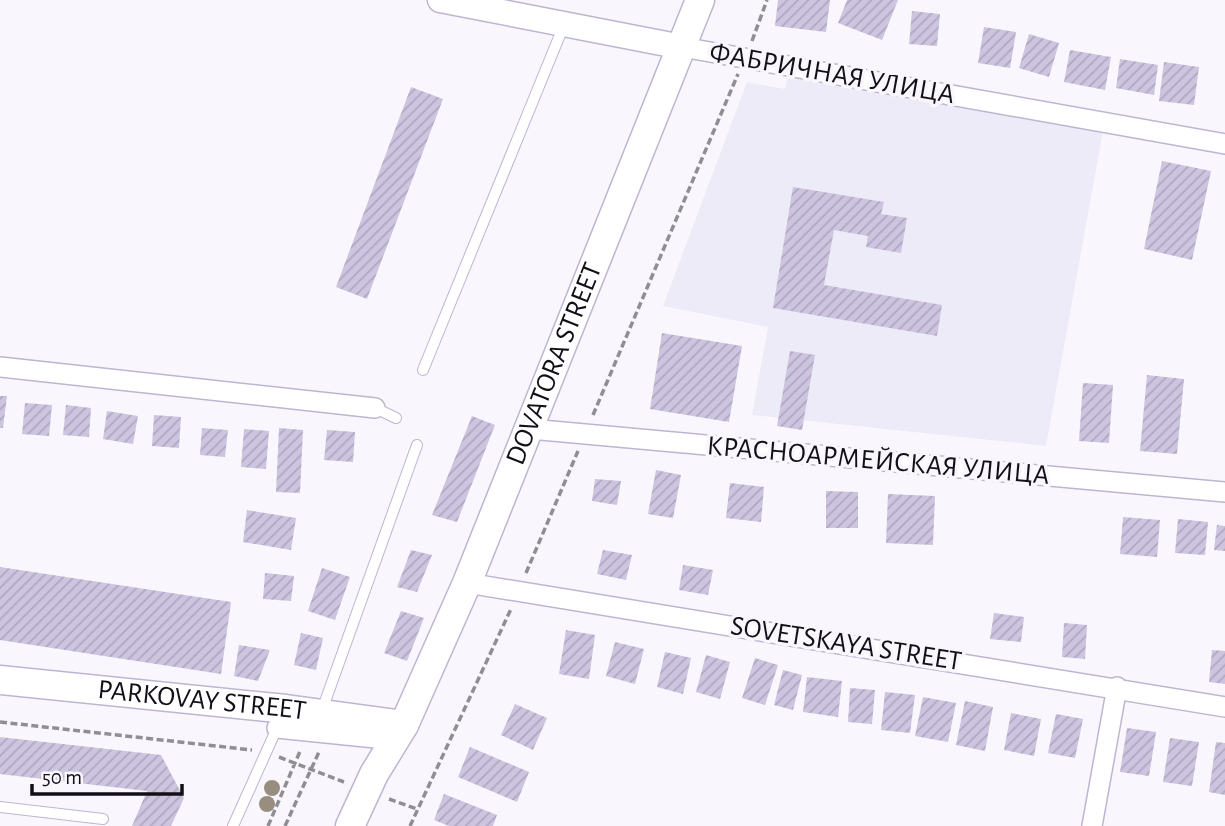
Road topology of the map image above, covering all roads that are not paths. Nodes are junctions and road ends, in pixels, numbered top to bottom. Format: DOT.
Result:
graph roads {
  1 [pos="440,0"];
  2 [pos="700,0"];
  3 [pos="565,24"];
  4 [pos="681,47"];
  5 [pos="1225,144"];
  6 [pos="0,367"];
  7 [pos="423,370"];
  8 [pos="375,408"];
  9 [pos="396,418"];
  10 [pos="530,429"];
  11 [pos="417,445"];
  12 [pos="1225,492"];
  13 [pos="467,583"];
  14 [pos="0,680"];
  15 [pos="1117,688"];
  16 [pos="1225,707"];
  17 [pos="313,724"];
  18 [pos="277,728"];
  19 [pos="400,733"];
  20 [pos="375,793"];
  21 [pos="0,807"];
  22 [pos="103,819"];
  23 [pos="233,826"];
  24 [pos="350,826"];
  25 [pos="371,826"];
  26 [pos="1092,826"];
  1 -- 3 [label="street, ФАБРИЧНАЯ УЛИЦА"];
  2 -- 4 [label="main road, DOVATORA STREET"];
  3 -- 4 [label="street, ФАБРИЧНАЯ УЛИЦА"];
  3 -- 7 [label="lane"];
  4 -- 5 [label="street, ФАБРИЧНАЯ УЛИЦА"];
  4 -- 10 [label="main road, DOVATORA STREET"];
  6 -- 8 [label="street"];
  8 -- 9 [label="lane"];
  10 -- 12 [label="street, КРАСНОАРМЕЙСКАЯ УЛИЦА"];
  10 -- 13 [label="main road, DOVATORA STREET"];
  11 -- 17 [label="lane"];
  13 -- 15 [label="street, SOVETSKAYA STREET"];
  13 -- 19 [label="main road, DOVATORA STREET"];
  14 -- 17 [label="main road, PARKOVAY STREET"];
  15 -- 16 [label="street, SOVETSKAYA STREET"];
  15 -- 26 [label="street"];
  17 -- 18 [label="street"];
  17 -- 19 [label="main road, PARKOVAY STREET"];
  18 -- 23 [label="lane"];
  19 -- 20 [label="main road, DOVATORA STREET"];
  20 -- 24 [label="main road, DOVATORA STREET"];
  20 -- 25 [label="main road, DOVATORA STREET"];
  21 -- 22 [label="lane"];
}
